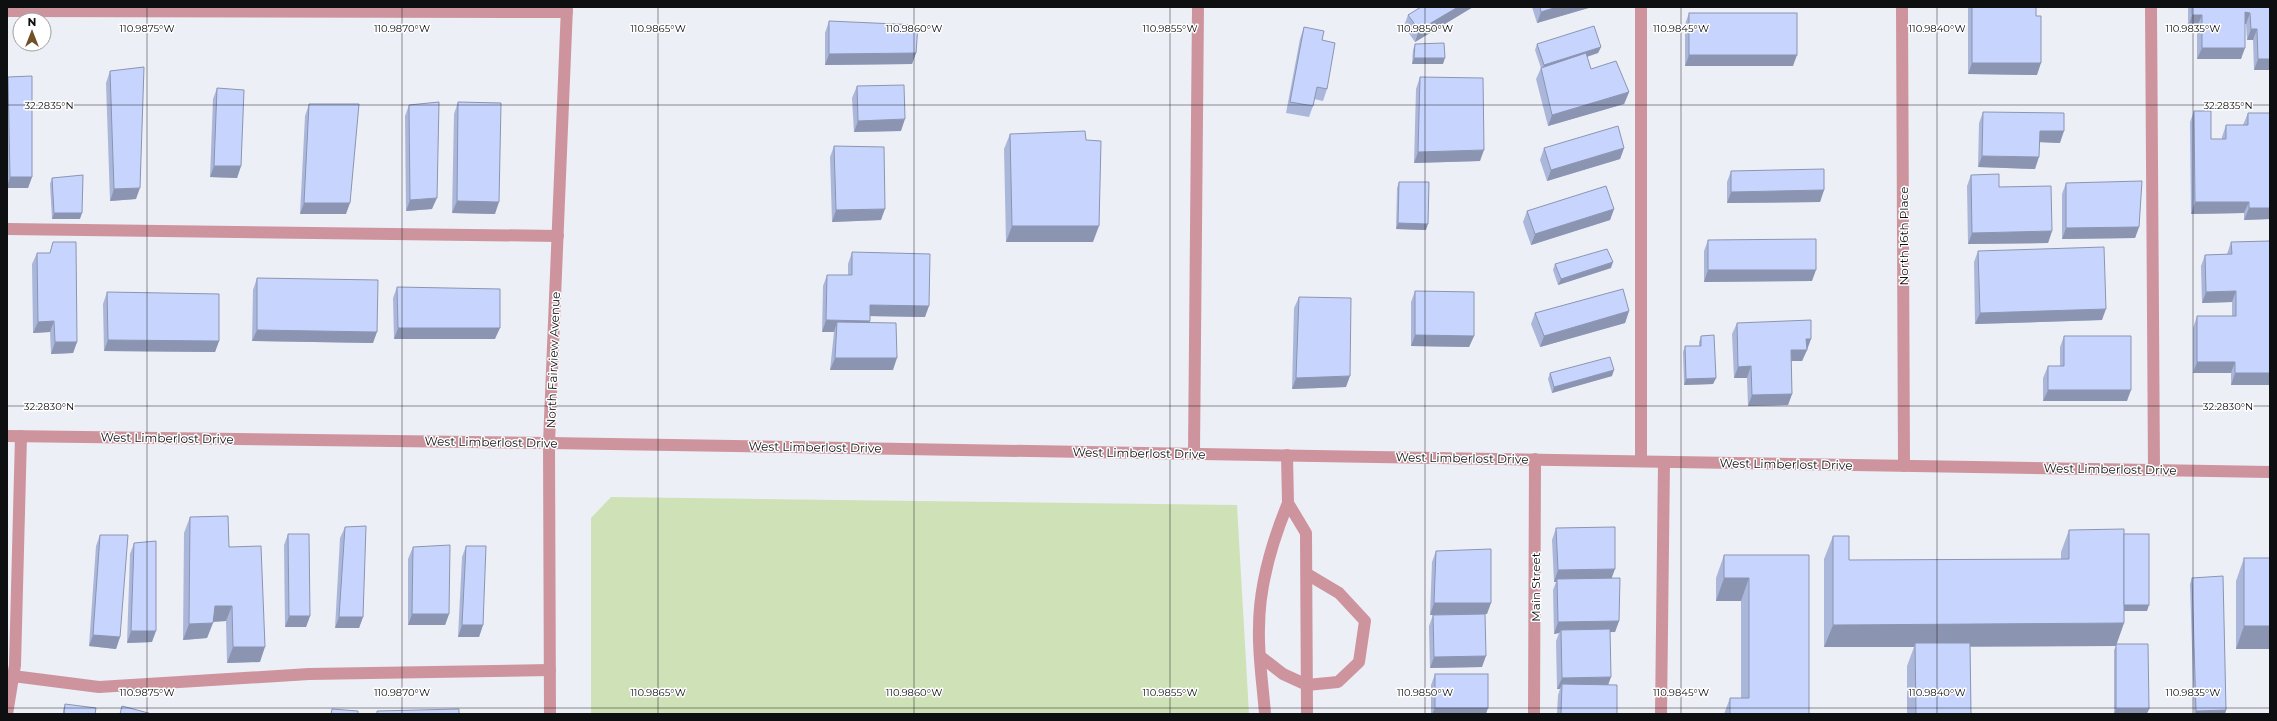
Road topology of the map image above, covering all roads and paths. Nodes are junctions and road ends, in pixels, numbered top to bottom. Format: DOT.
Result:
graph roads {
  1 [pos="1198,7"];
  2 [pos="1641,7"];
  3 [pos="1902,7"];
  4 [pos="2151,7"];
  5 [pos="567,10"];
  6 [pos="7,11"];
  7 [pos="7,229"];
  8 [pos="558,236"];
  9 [pos="7,436"];
  10 [pos="21,436"];
  11 [pos="549,443"];
  12 [pos="1194,454"];
  13 [pos="1287,455"];
  14 [pos="1535,460"];
  15 [pos="1641,461"];
  16 [pos="1664,462"];
  17 [pos="1904,466"];
  18 [pos="2154,470"];
  19 [pos="2270,472"];
  20 [pos="1288,503"];
  21 [pos="1307,574"];
  22 [pos="1261,657"];
  23 [pos="550,670"];
  24 [pos="13,676"];
  25 [pos="1307,685"];
  26 [pos="7,714"];
  27 [pos="550,714"];
  28 [pos="1265,714"];
  29 [pos="1307,714"];
  30 [pos="1534,714"];
  31 [pos="1661,714"];
  1 -- 12 [label="street"];
  2 -- 15 [label="street"];
  3 -- 17 [label="street, North 16th Place"];
  4 -- 18 [label="street"];
  5 -- 6 [label="street"];
  5 -- 8 [label="street, North Fairview Avenue"];
  7 -- 8 [label="street"];
  8 -- 11 [label="street, North Fairview Avenue"];
  9 -- 10 [label="street, West Limberlost Drive"];
  10 -- 11 [label="street, West Limberlost Drive"];
  10 -- 24 [label="street"];
  11 -- 12 [label="street, West Limberlost Drive"];
  11 -- 23 [label="street, North Fairview Avenue"];
  12 -- 13 [label="street, West Limberlost Drive"];
  13 -- 14 [label="street, West Limberlost Drive"];
  13 -- 20 [label="street"];
  14 -- 15 [label="street, West Limberlost Drive"];
  14 -- 30 [label="street, Main Street"];
  15 -- 16 [label="street, West Limberlost Drive"];
  16 -- 17 [label="street, West Limberlost Drive"];
  16 -- 31 [label="street"];
  17 -- 18 [label="street, West Limberlost Drive"];
  18 -- 19 [label="street, West Limberlost Drive"];
  20 -- 21 [label="street"];
  20 -- 22 [label="street"];
  21 -- 25 [label="street"];
  21 -- 25 [label="street"];
  22 -- 25 [label="street"];
  22 -- 28 [label="street"];
  23 -- 24 [label="street"];
  23 -- 27 [label="street, North Fairview Avenue"];
  24 -- 26 [label="street"];
  25 -- 29 [label="street"];
}
